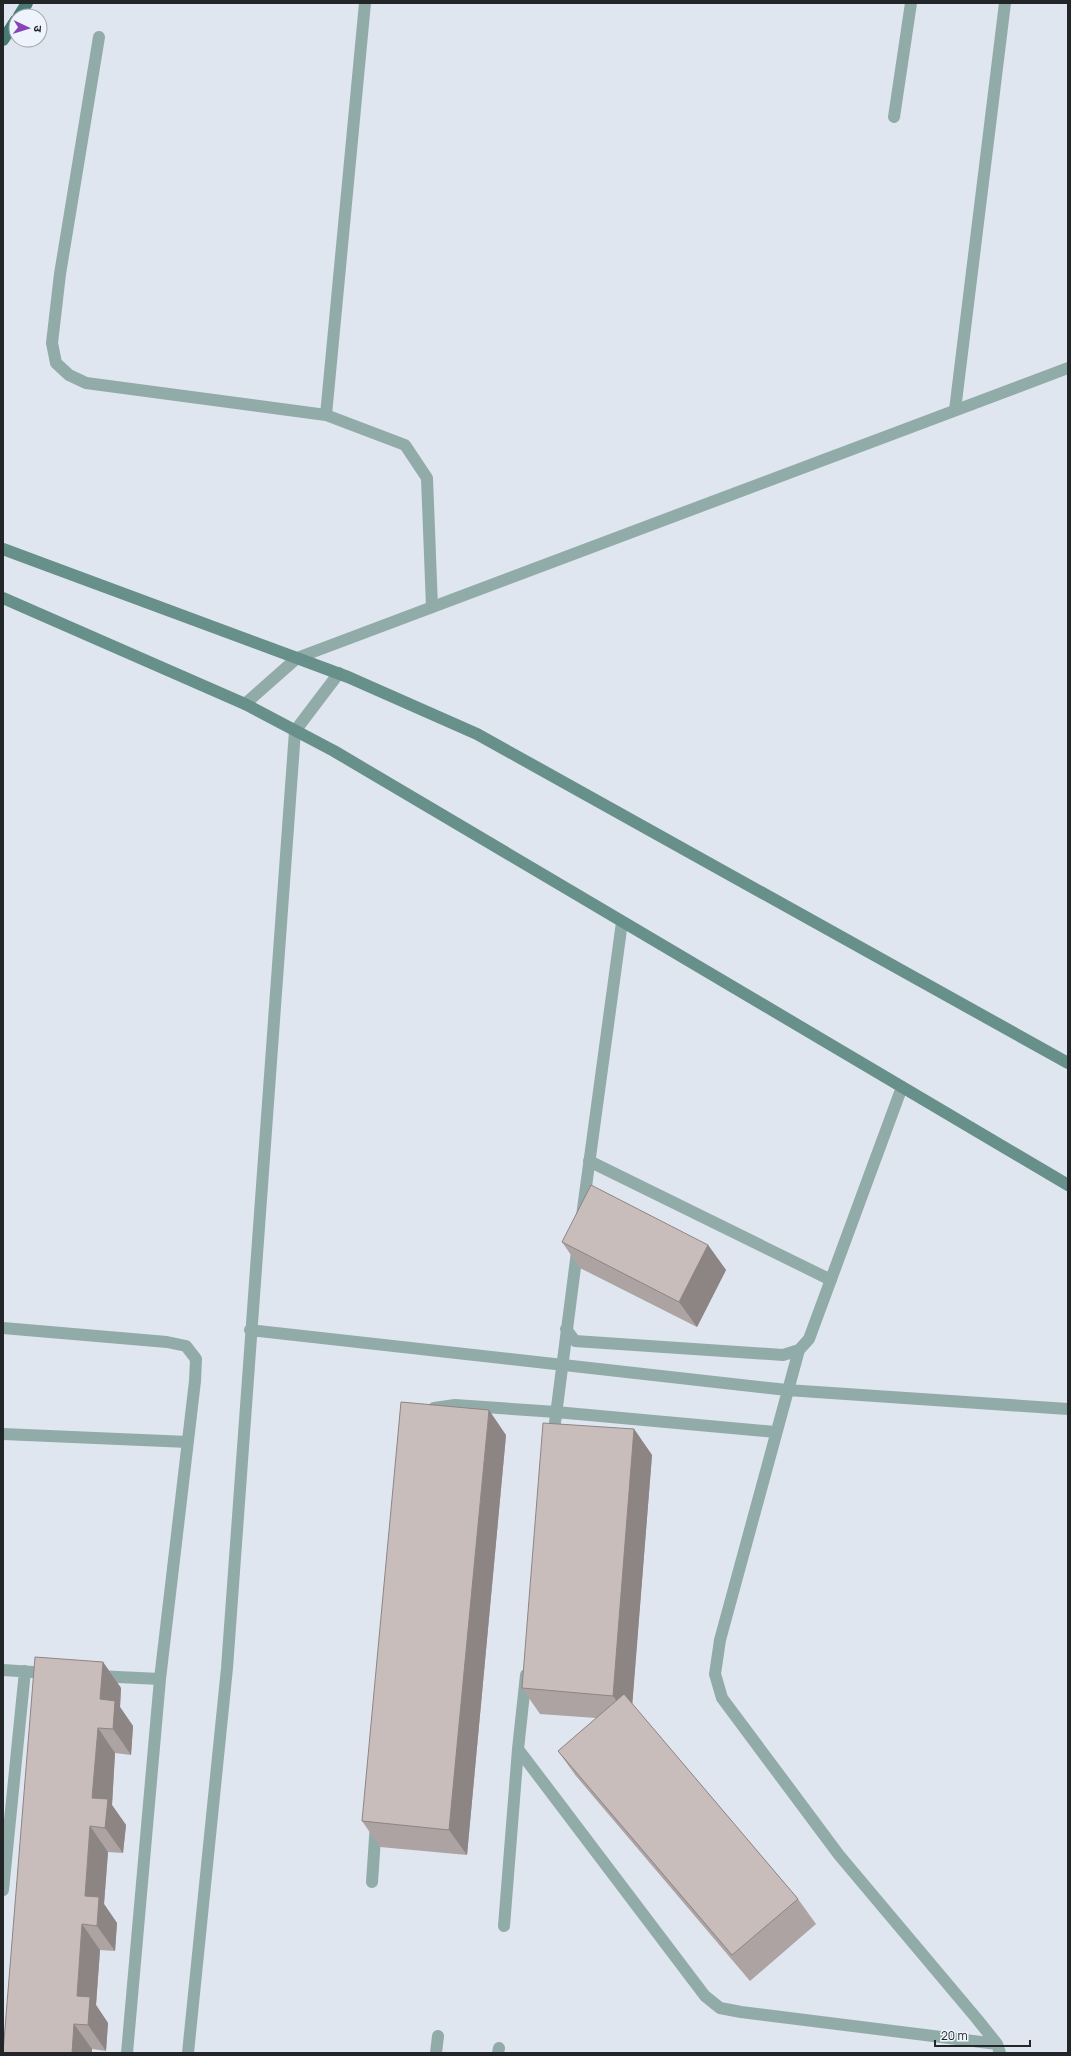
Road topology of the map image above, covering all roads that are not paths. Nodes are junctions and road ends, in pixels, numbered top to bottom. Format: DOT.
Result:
graph roads {
  1 [pos="365,3"];
  2 [pos="911,3"];
  3 [pos="1005,3"];
  4 [pos="99,37"];
  5 [pos="894,117"];
  6 [pos="1068,368"];
  7 [pos="955,410"];
  8 [pos="326,415"];
  9 [pos="3,549"];
  10 [pos="3,598"];
  11 [pos="432,607"];
  12 [pos="297,658"];
  13 [pos="339,673"];
  14 [pos="245,704"];
  15 [pos="295,730"];
  16 [pos="622,922"];
  17 [pos="1068,1063"];
  18 [pos="902,1087"];
  19 [pos="589,1161"];
  20 [pos="1068,1185"];
  21 [pos="831,1280"];
  22 [pos="3,1328"];
  23 [pos="566,1329"];
  24 [pos="250,1330"];
  25 [pos="798,1350"];
  26 [pos="561,1364"];
  27 [pos="787,1390"];
  28 [pos="1068,1409"];
  29 [pos="421,1412"];
  30 [pos="556,1412"];
  31 [pos="776,1432"];
  32 [pos="3,1434"];
  33 [pos="188,1442"];
  34 [pos="552,1451"];
  35 [pos="528,1663"];
  36 [pos="3,1670"];
  37 [pos="26,1671"];
  38 [pos="41,1672"];
  39 [pos="89,1675"];
  40 [pos="160,1679"];
  41 [pos="518,1749"];
  42 [pos="8,1798"];
  43 [pos="377,1810"];
  44 [pos="372,1882"];
  45 [pos="3,1890"];
  46 [pos="504,1926"];
  47 [pos="438,2036"];
  48 [pos="999,2049"];
  49 [pos="127,2053"];
  50 [pos="188,2053"];
  51 [pos="436,2053"];
  1 -- 8 [label="street"];
  2 -- 5 [label="street"];
  3 -- 7 [label="street"];
  4 -- 8 [label="street"];
  6 -- 7 [label="street"];
  7 -- 11 [label="street"];
  8 -- 11 [label="street"];
  9 -- 12 [label="main road"];
  10 -- 14 [label="main road"];
  11 -- 12 [label="street"];
  12 -- 13 [label="main road"];
  12 -- 14 [label="street"];
  13 -- 15 [label="street"];
  13 -- 17 [label="main road"];
  14 -- 15 [label="main road"];
  15 -- 16 [label="main road"];
  15 -- 24 [label="street"];
  16 -- 18 [label="main road"];
  16 -- 19 [label="street"];
  18 -- 20 [label="main road"];
  18 -- 21 [label="street"];
  19 -- 21 [label="street"];
  19 -- 23 [label="street"];
  21 -- 25 [label="street"];
  22 -- 33 [label="street"];
  23 -- 25 [label="street"];
  23 -- 26 [label="street"];
  24 -- 26 [label="street"];
  24 -- 50 [label="street"];
  25 -- 27 [label="street"];
  26 -- 27 [label="street"];
  26 -- 30 [label="street"];
  27 -- 28 [label="street"];
  27 -- 31 [label="street"];
  29 -- 30 [label="street"];
  30 -- 31 [label="street"];
  30 -- 34 [label="street"];
  31 -- 48 [label="street"];
  32 -- 33 [label="street"];
  33 -- 40 [label="street"];
  35 -- 41 [label="street"];
  36 -- 37 [label="street"];
  37 -- 38 [label="street"];
  37 -- 42 [label="street"];
  39 -- 40 [label="street"];
  40 -- 49 [label="street"];
  41 -- 46 [label="street"];
  41 -- 48 [label="street"];
  42 -- 45 [label="street"];
  43 -- 44 [label="street"];
  47 -- 51 [label="street"];
}
